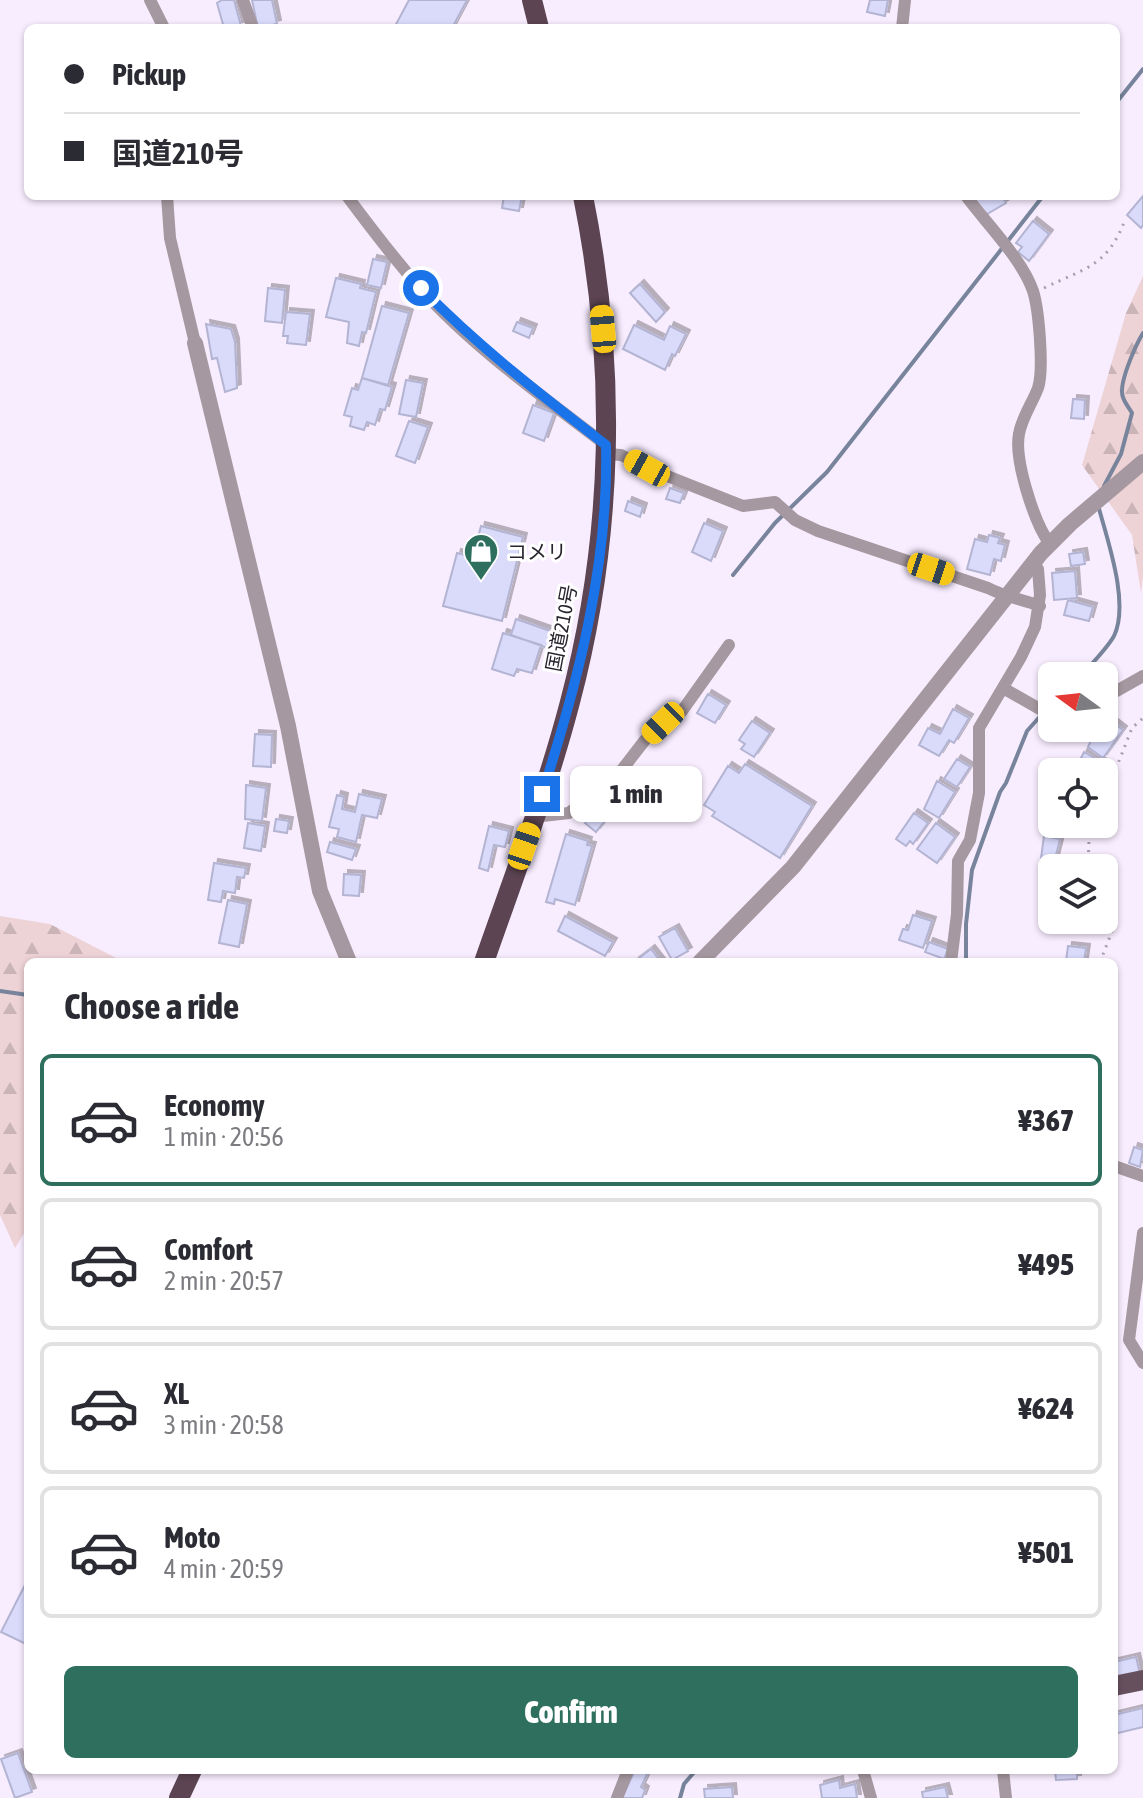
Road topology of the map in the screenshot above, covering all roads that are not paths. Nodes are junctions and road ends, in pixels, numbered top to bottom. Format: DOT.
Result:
graph roads {
  1 [pos="150,0"];
  2 [pos="243,0"];
  3 [pos="532,0"];
  4 [pos="905,0"];
  5 [pos="162,24"];
  6 [pos="252,24"];
  7 [pos="538,24"];
  8 [pos="902,24"];
  9 [pos="167,200"];
  10 [pos="350,200"];
  11 [pos="584,200"];
  12 [pos="969,200"];
  13 [pos="195,343"];
  14 [pos="606,449"];
  15 [pos="1143,462"];
  16 [pos="1050,544"];
  17 [pos="1033,563"];
  18 [pos="1005,597"];
  19 [pos="1040,606"];
  20 [pos="729,645"];
  21 [pos="1143,676"];
  22 [pos="1003,688"];
  23 [pos="1118,690"];
  24 [pos="1038,708"];
  25 [pos="534,817"];
  26 [pos="347,958"];
  27 [pos="485,958"];
  28 [pos="704,958"];
  29 [pos="952,958"];
  30 [pos="1118,1167"];
  31 [pos="1143,1176"];
  32 [pos="1143,1233"];
  33 [pos="1143,1363"];
  34 [pos="1143,1680"];
  35 [pos="1118,1685"];
  36 [pos="190,1774"];
  37 [pos="626,1774"];
  38 [pos="864,1774"];
  39 [pos="1003,1774"];
  40 [pos="179,1798"];
  41 [pos="617,1798"];
  42 [pos="871,1798"];
  43 [pos="1006,1798"];
  1 -- 5 [label="street"];
  2 -- 6 [label="street"];
  3 -- 7 [label="highway"];
  4 -- 8 [label="street"];
  9 -- 13 [label="street"];
  10 -- 14 [label="street"];
  11 -- 14 [label="highway, 国道210号"];
  12 -- 16 [label="street"];
  13 -- 26 [label="street"];
  14 -- 18 [label="street"];
  14 -- 25 [label="highway, 国道210号"];
  15 -- 16 [label="street"];
  16 -- 17 [label="street"];
  17 -- 18 [label="street"];
  17 -- 19 [label="street"];
  18 -- 19 [label="street"];
  18 -- 28 [label="street"];
  19 -- 22 [label="street"];
  20 -- 25 [label="street"];
  21 -- 23 [label="street"];
  22 -- 24 [label="street"];
  22 -- 29 [label="street"];
  25 -- 27 [label="highway, 国道210号"];
  30 -- 31 [label="street"];
  32 -- 33 [label="street"];
  34 -- 35 [label="main road"];
  36 -- 40 [label="highway"];
  37 -- 41 [label="street"];
  38 -- 42 [label="street"];
  39 -- 43 [label="street"];
}
